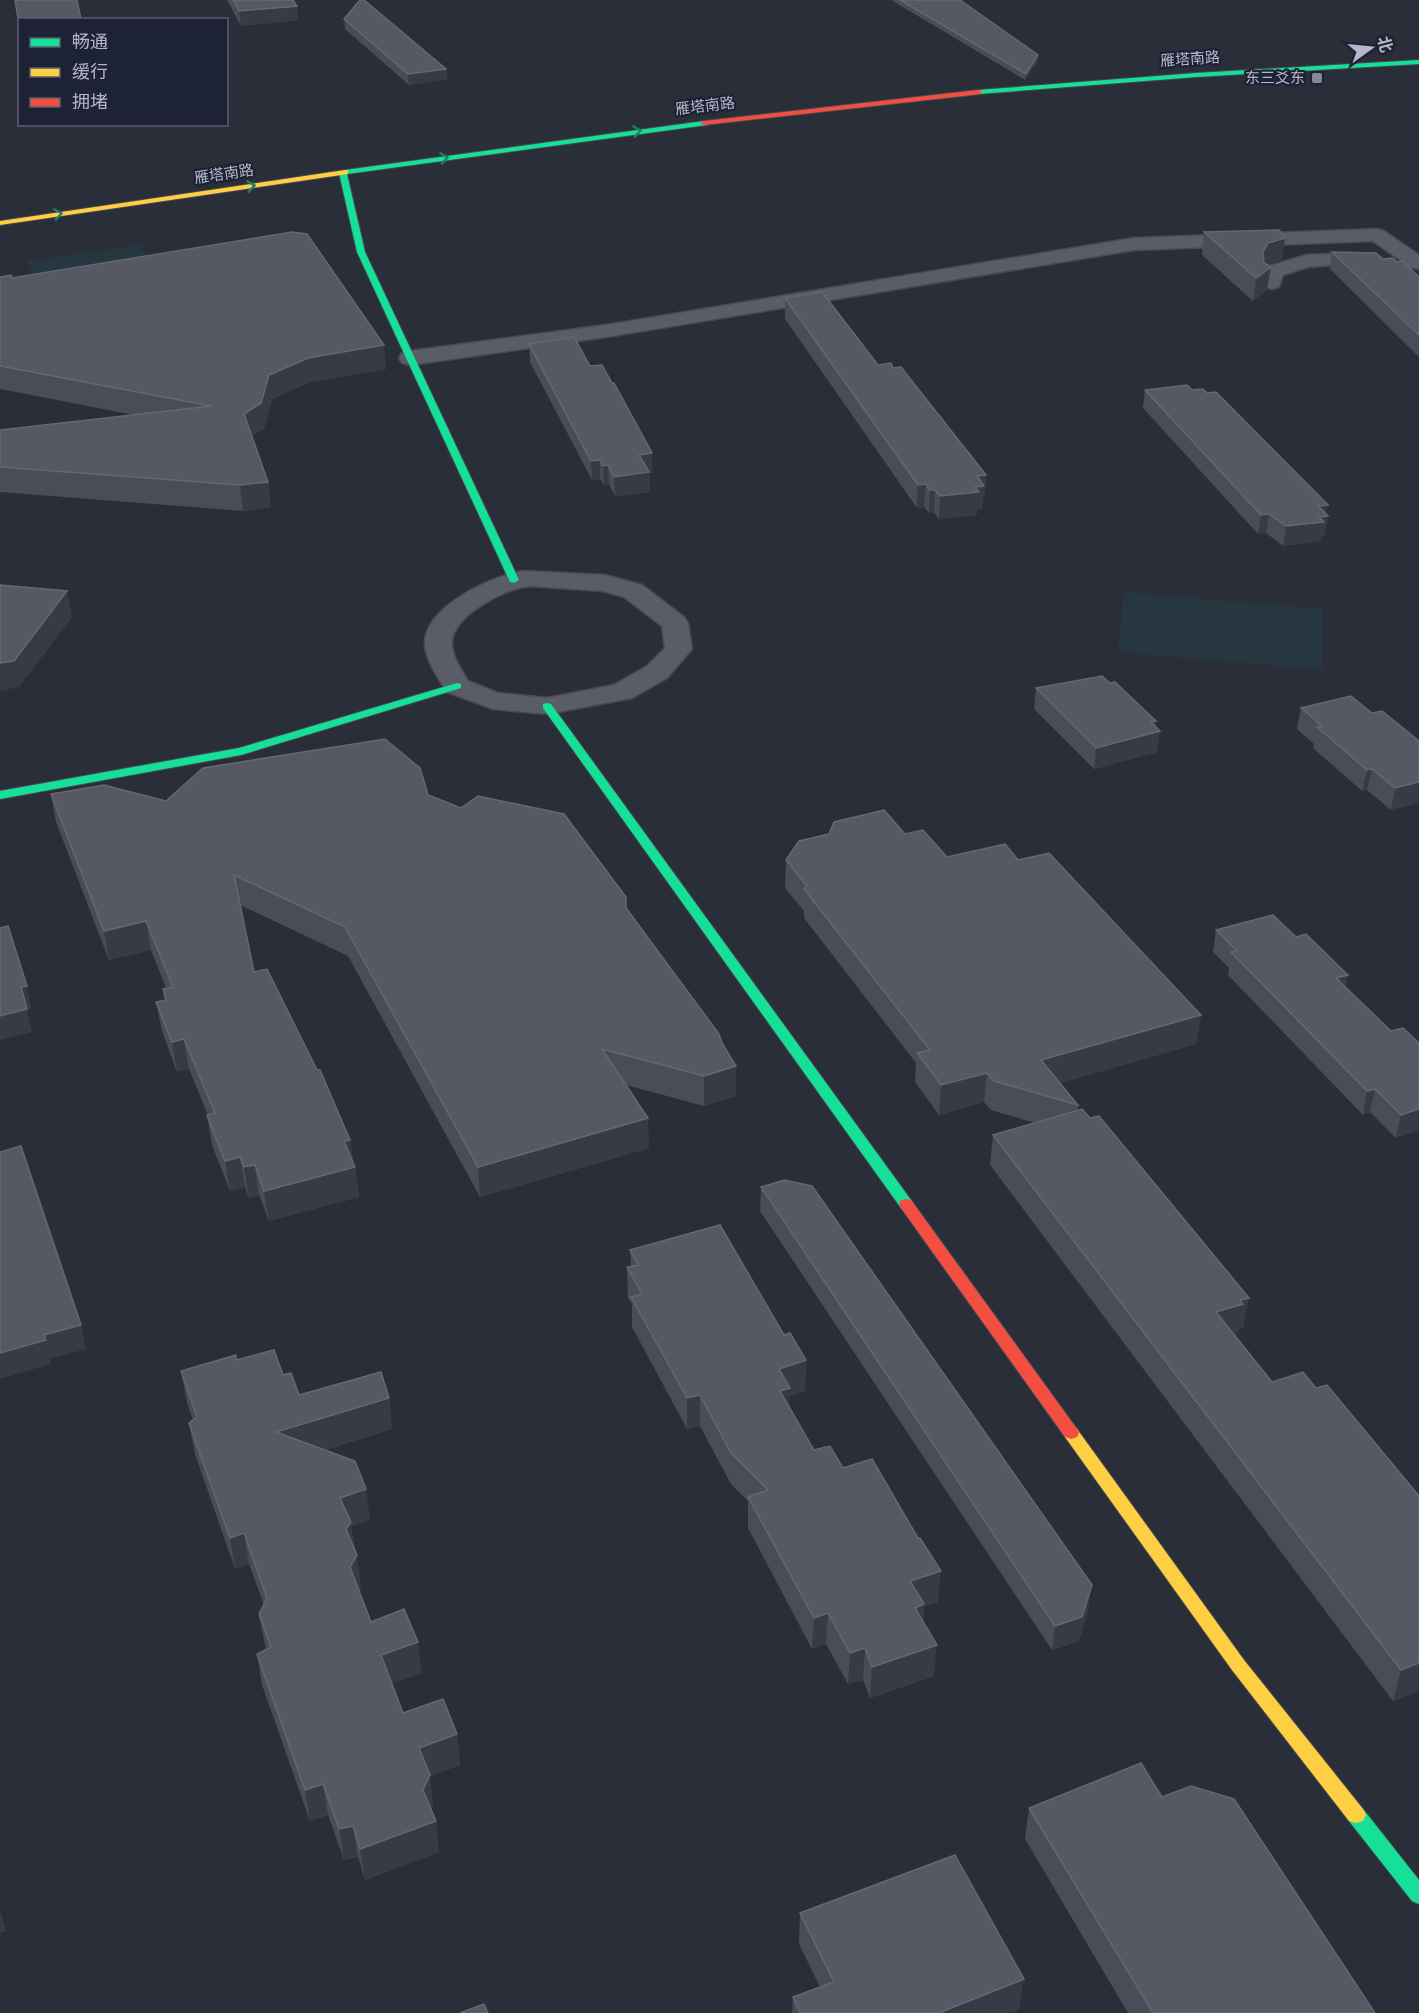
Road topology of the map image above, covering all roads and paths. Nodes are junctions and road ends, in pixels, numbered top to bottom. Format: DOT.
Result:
graph roads {
  1 [pos="1419,54"];
  2 [pos="1419,62"];
  3 [pos="402,150"];
  4 [pos="343,173"];
  5 [pos="0,223"];
  6 [pos="1418,263"];
  7 [pos="1272,283"];
  8 [pos="410,358"];
  9 [pos="514,580"];
  10 [pos="457,686"];
  11 [pos="547,706"];
  12 [pos="0,795"];
  13 [pos="1419,1895"];
  1 -- 3 [label="main road, 雁塔南路"];
  4 -- 2 [label="main road, 雁塔南路, one-way"];
  5 -- 4 [label="main road, 雁塔南路, one-way"];
  4 -- 8 [label="main road"];
  6 -- 7 [label="street"];
  6 -- 8 [label="street"];
  8 -- 9 [label="main road"];
  9 -- 10 [label="street"];
  9 -- 11 [label="street"];
  10 -- 11 [label="street"];
  10 -- 12 [label="main road"];
  11 -- 13 [label="main road"];
}
